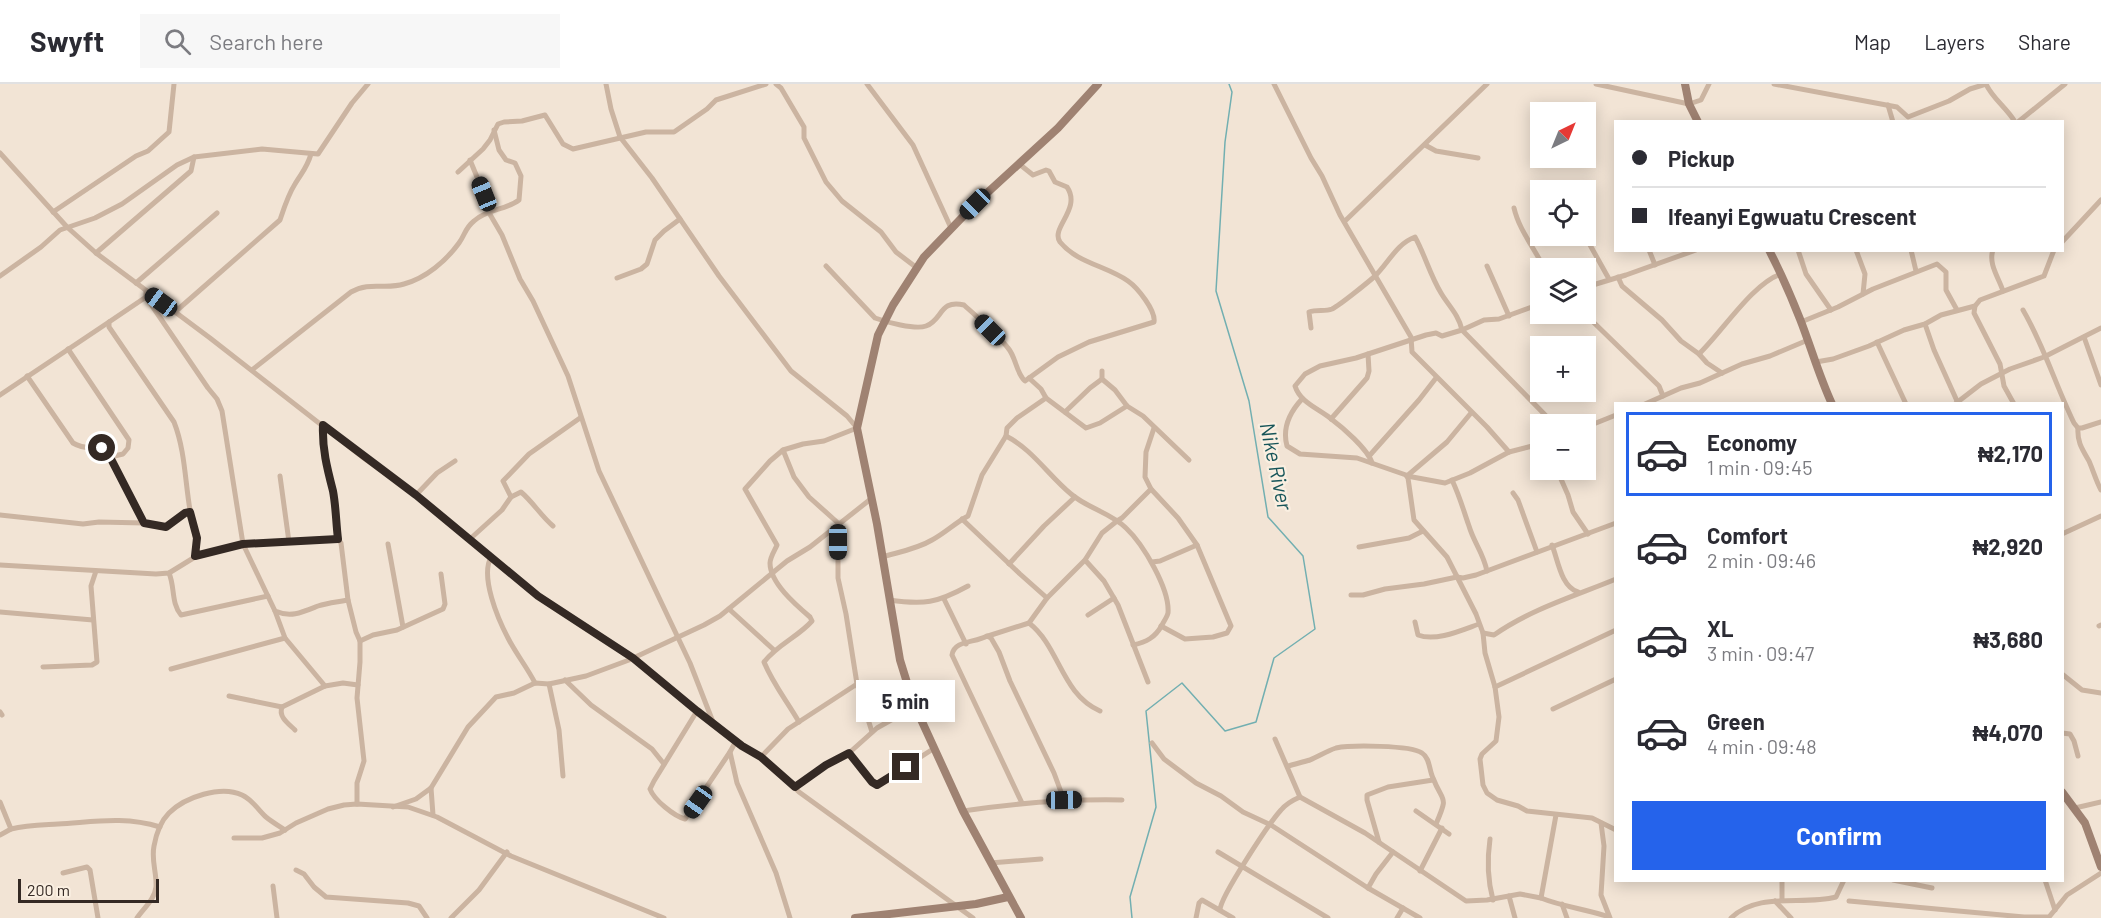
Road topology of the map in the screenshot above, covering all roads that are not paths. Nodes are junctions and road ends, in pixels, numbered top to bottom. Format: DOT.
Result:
graph roads {
  1 [pos="174,84"];
  2 [pos="368,84"];
  3 [pos="606,84"];
  4 [pos="766,84"];
  5 [pos="776,84"];
  6 [pos="867,84"];
  7 [pos="1098,84"];
  8 [pos="1274,84"];
  9 [pos="1487,84"];
  10 [pos="1596,84"];
  11 [pos="1685,84"];
  12 [pos="1709,84"];
  13 [pos="1774,84"];
  14 [pos="1986,84"];
  15 [pos="2065,84"];
  16 [pos="1689,104"];
  17 [pos="1888,105"];
  18 [pos="1905,118"];
  19 [pos="1697,120"];
  20 [pos="1892,120"];
  21 [pos="2015,120"];
  22 [pos="2019,120"];
  23 [pos="494,130"];
  24 [pos="620,137"];
  25 [pos="1425,145"];
  26 [pos="0,153"];
  27 [pos="311,154"];
  28 [pos="194,157"];
  29 [pos="1478,158"];
  30 [pos="470,160"];
  31 [pos="1018,164"];
  32 [pos="458,172"];
  33 [pos="2101,200"];
  34 [pos="1514,208"];
  35 [pos="488,211"];
  36 [pos="53,212"];
  37 [pos="217,213"];
  38 [pos="680,219"];
  39 [pos="1345,221"];
  40 [pos="68,227"];
  41 [pos="951,228"];
  42 [pos="2064,240"];
  43 [pos="1591,246"];
  44 [pos="1650,252"];
  45 [pos="1691,252"];
  46 [pos="1770,252"];
  47 [pos="1799,252"];
  48 [pos="1857,252"];
  49 [pos="1911,252"];
  50 [pos="1992,252"];
  51 [pos="2053,252"];
  52 [pos="96,253"];
  53 [pos="1540,258"];
  54 [pos="1655,265"];
  55 [pos="826,266"];
  56 [pos="1486,266"];
  57 [pos="917,268"];
  58 [pos="1916,271"];
  59 [pos="1781,274"];
  60 [pos="1376,275"];
  61 [pos="0,276"];
  62 [pos="1618,277"];
  63 [pos="617,278"];
  64 [pos="1609,279"];
  65 [pos="136,283"];
  66 [pos="1596,284"];
  67 [pos="2003,291"];
  68 [pos="146,294"];
  69 [pos="1863,294"];
  70 [pos="1975,306"];
  71 [pos="1530,308"];
  72 [pos="1831,310"];
  73 [pos="1957,310"];
  74 [pos="2023,310"];
  75 [pos="175,312"];
  76 [pos="1509,315"];
  77 [pos="883,321"];
  78 [pos="109,322"];
  79 [pos="1801,322"];
  80 [pos="1595,324"];
  81 [pos="1925,324"];
  82 [pos="1311,328"];
  83 [pos="2101,328"];
  84 [pos="1462,330"];
  85 [pos="2084,337"];
  86 [pos="1412,340"];
  87 [pos="1808,340"];
  88 [pos="1877,342"];
  89 [pos="68,349"];
  90 [pos="1368,354"];
  91 [pos="1700,354"];
  92 [pos="2044,357"];
  93 [pos="1816,362"];
  94 [pos="252,370"];
  95 [pos="1102,371"];
  96 [pos="1722,373"];
  97 [pos="2003,373"];
  98 [pos="27,376"];
  99 [pos="1029,378"];
  100 [pos="1436,378"];
  101 [pos="1102,379"];
  102 [pos="2101,385"];
  103 [pos="0,395"];
  104 [pos="1664,396"];
  105 [pos="1046,398"];
  106 [pos="1302,399"];
  107 [pos="1650,402"];
  108 [pos="1831,402"];
  109 [pos="1905,402"];
  110 [pos="1956,402"];
  111 [pos="2013,402"];
  112 [pos="2064,402"];
  113 [pos="2064,402"];
  114 [pos="1127,406"];
  115 [pos="1065,412"];
  116 [pos="1471,413"];
  117 [pos="1544,414"];
  118 [pos="1614,416"];
  119 [pos="580,418"];
  120 [pos="1331,419"];
  121 [pos="2101,422"];
  122 [pos="1596,423"];
  123 [pos="323,425"];
  124 [pos="857,428"];
  125 [pos="1155,428"];
  126 [pos="2078,428"];
  127 [pos="1006,436"];
  128 [pos="1530,447"];
  129 [pos="783,450"];
  130 [pos="1509,452"];
  131 [pos="1370,455"];
  132 [pos="110,457"];
  133 [pos="1189,460"];
  134 [pos="454,461"];
  135 [pos="1372,463"];
  136 [pos="280,476"];
  137 [pos="1407,477"];
  138 [pos="1452,480"];
  139 [pos="1561,480"];
  140 [pos="1151,489"];
  141 [pos="2101,490"];
  142 [pos="1514,493"];
  143 [pos="416,495"];
  144 [pos="511,497"];
  145 [pos="1075,497"];
  146 [pos="872,498"];
  147 [pos="190,512"];
  148 [pos="0,515"];
  149 [pos="2101,516"];
  150 [pos="962,519"];
  151 [pos="1117,520"];
  152 [pos="144,523"];
  153 [pos="838,524"];
  154 [pos="1614,524"];
  155 [pos="553,526"];
  156 [pos="1423,531"];
  157 [pos="2064,533"];
  158 [pos="1588,534"];
  159 [pos="338,539"];
  160 [pos="470,539"];
  161 [pos="289,542"];
  162 [pos="243,544"];
  163 [pos="388,544"];
  164 [pos="1197,545"];
  165 [pos="1552,545"];
  166 [pos="1359,547"];
  167 [pos="1537,552"];
  168 [pos="195,556"];
  169 [pos="491,557"];
  170 [pos="882,557"];
  171 [pos="1085,560"];
  172 [pos="1152,562"];
  173 [pos="1009,564"];
  174 [pos="0,565"];
  175 [pos="96,571"];
  176 [pos="1486,571"];
  177 [pos="169,573"];
  178 [pos="773,573"];
  179 [pos="441,574"];
  180 [pos="1457,577"];
  181 [pos="1614,580"];
  182 [pos="968,586"];
  183 [pos="1578,592"];
  184 [pos="1351,595"];
  185 [pos="268,596"];
  186 [pos="1114,597"];
  187 [pos="1047,598"];
  188 [pos="944,599"];
  189 [pos="348,600"];
  190 [pos="889,600"];
  191 [pos="729,609"];
  192 [pos="275,611"];
  193 [pos="0,612"];
  194 [pos="1088,615"];
  195 [pos="93,620"];
  196 [pos="1415,622"];
  197 [pos="1029,623"];
  198 [pos="1479,624"];
  199 [pos="1161,626"];
  200 [pos="403,627"];
  201 [pos="1614,631"];
  202 [pos="1483,633"];
  203 [pos="987,636"];
  204 [pos="678,637"];
  205 [pos="285,638"];
  206 [pos="360,641"];
  207 [pos="966,644"];
  208 [pos="1133,645"];
  209 [pos="774,650"];
  210 [pos="633,658"];
  211 [pos="44,667"];
  212 [pos="171,669"];
  213 [pos="2064,676"];
  214 [pos="565,680"];
  215 [pos="1614,680"];
  216 [pos="1148,682"];
  217 [pos="535,683"];
  218 [pos="549,684"];
  219 [pos="856,684"];
  220 [pos="325,686"];
  221 [pos="358,686"];
  222 [pos="1495,687"];
  223 [pos="2101,693"];
  224 [pos="229,696"];
  225 [pos="913,702"];
  226 [pos="282,707"];
  227 [pos="1553,709"];
  228 [pos="697,711"];
  229 [pos="1100,711"];
  230 [pos="713,722"];
  231 [pos="799,722"];
  232 [pos="296,730"];
  233 [pos="872,732"];
  234 [pos="2064,733"];
  235 [pos="1275,739"];
  236 [pos="736,741"];
  237 [pos="1152,743"];
  238 [pos="933,749"];
  239 [pos="730,752"];
  240 [pos="849,753"];
  241 [pos="2078,756"];
  242 [pos="761,757"];
  243 [pos="664,764"];
  244 [pos="1288,765"];
  245 [pos="563,776"];
  246 [pos="1434,780"];
  247 [pos="795,787"];
  248 [pos="431,788"];
  249 [pos="1300,797"];
  250 [pos="1064,800"];
  251 [pos="1122,800"];
  252 [pos="0,802"];
  253 [pos="2101,802"];
  254 [pos="1022,803"];
  255 [pos="357,804"];
  256 [pos="2069,804"];
  257 [pos="393,807"];
  258 [pos="963,811"];
  259 [pos="1416,811"];
  260 [pos="433,815"];
  261 [pos="1556,815"];
  262 [pos="1601,823"];
  263 [pos="1436,824"];
  264 [pos="1271,825"];
  265 [pos="160,827"];
  266 [pos="1442,828"];
  267 [pos="11,829"];
  268 [pos="1614,829"];
  269 [pos="285,830"];
  270 [pos="1449,834"];
  271 [pos="0,835"];
  272 [pos="234,838"];
  273 [pos="1490,839"];
  274 [pos="1379,842"];
  275 [pos="507,852"];
  276 [pos="1218,852"];
  277 [pos="1393,852"];
  278 [pos="1041,859"];
  279 [pos="990,863"];
  280 [pos="1243,865"];
  281 [pos="2101,867"];
  282 [pos="296,870"];
  283 [pos="1420,871"];
  284 [pos="63,873"];
  285 [pos="2101,873"];
  286 [pos="1782,882"];
  287 [pos="1843,882"];
  288 [pos="1903,882"];
  289 [pos="2046,882"];
  290 [pos="273,886"];
  291 [pos="1368,888"];
  292 [pos="1932,888"];
  293 [pos="1509,896"];
  294 [pos="1008,897"];
  295 [pos="1541,898"];
  296 [pos="1782,899"];
  297 [pos="1493,900"];
  298 [pos="1775,901"];
  299 [pos="1849,902"];
  300 [pos="1562,904"];
  301 [pos="955,906"];
  302 [pos="1403,908"];
  303 [pos="1220,909"];
  304 [pos="2055,910"];
  305 [pos="898,916"];
  306 [pos="98,918"];
  307 [pos="136,918"];
  308 [pos="277,918"];
  309 [pos="427,918"];
  310 [pos="451,918"];
  311 [pos="664,918"];
  312 [pos="790,918"];
  313 [pos="855,918"];
  314 [pos="972,918"];
  315 [pos="1021,918"];
  316 [pos="1196,918"];
  317 [pos="1233,918"];
  318 [pos="1328,918"];
  319 [pos="1397,918"];
  320 [pos="1420,918"];
  321 [pos="1515,918"];
  322 [pos="1567,918"];
  323 [pos="1609,918"];
  324 [pos="1731,918"];
  325 [pos="1791,918"];
  1 -- 36 [label="street"];
  2 -- 27 [label="street"];
  3 -- 24 [label="street"];
  4 -- 24 [label="street"];
  5 -- 57 [label="street"];
  6 -- 41 [label="street"];
  7 -- 31 [label="street"];
  8 -- 39 [label="street"];
  9 -- 25 [label="street"];
  10 -- 16 [label="street"];
  11 -- 16 [label="street"];
  12 -- 16 [label="street"];
  13 -- 17 [label="street"];
  14 -- 18 [label="street"];
  14 -- 21 [label="street"];
  15 -- 22 [label="street"];
  16 -- 19 [label="street"];
  17 -- 18 [label="street"];
  17 -- 20 [label="street"];
  23 -- 24 [label="street"];
  23 -- 30 [label="street"];
  23 -- 35 [label="street"];
  24 -- 38 [label="street"];
  25 -- 29 [label="street"];
  25 -- 39 [label="street"];
  26 -- 36 [label="street"];
  27 -- 28 [label="street"];
  27 -- 75 [label="street"];
  28 -- 40 [label="street"];
  28 -- 52 [label="street"];
  30 -- 32 [label="street"];
  30 -- 35 [label="street"];
  31 -- 41 [label="street"];
  31 -- 99 [label="street"];
  33 -- 42 [label="street"];
  34 -- 53 [label="street"];
  35 -- 94 [label="street"];
  35 -- 119 [label="street"];
  36 -- 40 [label="street"];
  37 -- 65 [label="street"];
  38 -- 63 [label="street"];
  38 -- 124 [label="street"];
  39 -- 60 [label="street"];
  40 -- 52 [label="street"];
  40 -- 61 [label="street"];
  41 -- 57 [label="street"];
  43 -- 64 [label="street"];
  44 -- 54 [label="street"];
  45 -- 54 [label="street"];
  46 -- 59 [label="street"];
  47 -- 72 [label="street"];
  48 -- 69 [label="street"];
  49 -- 58 [label="street"];
  50 -- 67 [label="street"];
  51 -- 67 [label="street"];
  52 -- 65 [label="street"];
  54 -- 62 [label="street"];
  55 -- 77 [label="street"];
  56 -- 76 [label="street"];
  57 -- 77 [label="street"];
  58 -- 69 [label="street"];
  58 -- 73 [label="street"];
  59 -- 79 [label="street"];
  59 -- 91 [label="street"];
  60 -- 82 [label="street"];
  60 -- 84 [label="street"];
  60 -- 86 [label="street"];
  62 -- 64 [label="street"];
  62 -- 91 [label="street"];
  64 -- 66 [label="street"];
  65 -- 68 [label="street"];
  67 -- 70 [label="street"];
  68 -- 75 [label="street"];
  68 -- 78 [label="street"];
  68 -- 162 [label="street"];
  69 -- 72 [label="street"];
  70 -- 73 [label="street"];
  70 -- 97 [label="street"];
  71 -- 76 [label="street"];
  72 -- 79 [label="street"];
  73 -- 81 [label="street"];
  74 -- 92 [label="street"];
  75 -- 94 [label="street"];
  76 -- 84 [label="street"];
  77 -- 99 [label="street"];
  77 -- 124 [label="street"];
  78 -- 89 [label="street"];
  78 -- 147 [label="street"];
  79 -- 87 [label="street"];
  80 -- 104 [label="street"];
  81 -- 88 [label="street"];
  81 -- 110 [label="street"];
  83 -- 85 [label="street"];
  84 -- 86 [label="street"];
  84 -- 117 [label="street"];
  85 -- 92 [label="street"];
  85 -- 102 [label="street"];
  86 -- 90 [label="street"];
  86 -- 100 [label="street"];
  87 -- 93 [label="street"];
  87 -- 96 [label="street"];
  88 -- 93 [label="street"];
  88 -- 109 [label="street"];
  89 -- 98 [label="street"];
  89 -- 132 [label="street"];
  90 -- 106 [label="street"];
  90 -- 120 [label="street"];
  91 -- 96 [label="street"];
  92 -- 97 [label="street"];
  92 -- 112 [label="street"];
  93 -- 108 [label="street"];
  94 -- 123 [label="street"];
  95 -- 101 [label="street"];
  96 -- 104 [label="street"];
  97 -- 110 [label="street"];
  97 -- 111 [label="street"];
  98 -- 103 [label="street"];
  98 -- 132 [label="street"];
  99 -- 105 [label="street"];
  100 -- 116 [label="street"];
  100 -- 131 [label="street"];
  101 -- 114 [label="street"];
  101 -- 115 [label="street"];
  104 -- 107 [label="street"];
  105 -- 115 [label="street"];
  105 -- 127 [label="street"];
  106 -- 120 [label="street"];
  106 -- 135 [label="street"];
  113 -- 126 [label="street"];
  114 -- 115 [label="street"];
  114 -- 125 [label="street"];
  116 -- 130 [label="street"];
  116 -- 137 [label="street"];
  118 -- 122 [label="street"];
  119 -- 144 [label="street"];
  119 -- 204 [label="street"];
  120 -- 131 [label="street"];
  121 -- 126 [label="street"];
  123 -- 143 [label="street"];
  123 -- 159 [label="street"];
  124 -- 129 [label="street"];
  124 -- 146 [label="street"];
  125 -- 133 [label="street"];
  125 -- 140 [label="street"];
  126 -- 141 [label="street"];
  127 -- 145 [label="street"];
  127 -- 150 [label="street"];
  128 -- 130 [label="street"];
  129 -- 153 [label="street"];
  129 -- 178 [label="street"];
  130 -- 138 [label="street"];
  131 -- 135 [label="street"];
  132 -- 152 [label="street"];
  134 -- 143 [label="street"];
  135 -- 137 [label="street"];
  136 -- 161 [label="street"];
  137 -- 138 [label="street"];
  137 -- 156 [label="street"];
  138 -- 176 [label="street"];
  139 -- 158 [label="street"];
  140 -- 151 [label="street"];
  140 -- 164 [label="street"];
  142 -- 167 [label="street"];
  143 -- 160 [label="street"];
  144 -- 155 [label="street"];
  144 -- 160 [label="street"];
  145 -- 151 [label="street"];
  145 -- 173 [label="street"];
  146 -- 153 [label="street"];
  146 -- 170 [label="street"];
  147 -- 152 [label="street"];
  147 -- 168 [label="street"];
  148 -- 152 [label="street"];
  149 -- 157 [label="street"];
  150 -- 170 [label="street"];
  150 -- 173 [label="street"];
  151 -- 171 [label="street"];
  151 -- 172 [label="street"];
  153 -- 178 [label="street"];
  153 -- 219 [label="street"];
  154 -- 158 [label="street"];
  156 -- 166 [label="street"];
  156 -- 180 [label="street"];
  158 -- 165 [label="street"];
  159 -- 161 [label="street"];
  159 -- 189 [label="street"];
  160 -- 169 [label="street"];
  161 -- 162 [label="street"];
  162 -- 168 [label="street"];
  162 -- 185 [label="street"];
  163 -- 200 [label="street"];
  164 -- 172 [label="street"];
  164 -- 199 [label="street"];
  165 -- 167 [label="street"];
  165 -- 183 [label="street"];
  167 -- 176 [label="street"];
  168 -- 177 [label="street"];
  169 -- 210 [label="street"];
  169 -- 217 [label="street"];
  170 -- 190 [label="street"];
  171 -- 186 [label="street"];
  171 -- 187 [label="street"];
  172 -- 199 [label="street"];
  173 -- 187 [label="street"];
  174 -- 175 [label="street"];
  175 -- 177 [label="street"];
  175 -- 195 [label="street"];
  176 -- 180 [label="street"];
  177 -- 185 [label="street"];
  178 -- 191 [label="street"];
  178 -- 209 [label="street"];
  179 -- 200 [label="street"];
  180 -- 184 [label="street"];
  180 -- 198 [label="street"];
  181 -- 183 [label="street"];
  182 -- 188 [label="street"];
  183 -- 202 [label="street"];
  185 -- 192 [label="street"];
  186 -- 194 [label="street"];
  186 -- 208 [label="street"];
  187 -- 197 [label="street"];
  188 -- 190 [label="street"];
  188 -- 207 [label="street"];
  189 -- 192 [label="street"];
  189 -- 206 [label="street"];
  190 -- 225 [label="street"];
  191 -- 204 [label="street"];
  191 -- 209 [label="street"];
  192 -- 205 [label="street"];
  193 -- 195 [label="street"];
  195 -- 211 [label="street"];
  196 -- 198 [label="street"];
  197 -- 203 [label="street"];
  197 -- 229 [label="street"];
  198 -- 202 [label="street"];
  199 -- 208 [label="street"];
  200 -- 206 [label="street"];
  201 -- 222 [label="street"];
  202 -- 222 [label="street"];
  203 -- 207 [label="street"];
  203 -- 250 [label="street"];
  204 -- 210 [label="street"];
  204 -- 230 [label="street"];
  205 -- 212 [label="street"];
  205 -- 220 [label="street"];
  206 -- 221 [label="street"];
  207 -- 254 [label="street"];
  208 -- 216 [label="street"];
  209 -- 231 [label="street"];
  210 -- 214 [label="street"];
  210 -- 228 [label="street"];
  213 -- 223 [label="street"];
  214 -- 218 [label="street"];
  214 -- 243 [label="street"];
  215 -- 227 [label="street"];
  217 -- 218 [label="street"];
  217 -- 248 [label="street"];
  218 -- 245 [label="street"];
  219 -- 231 [label="street"];
  219 -- 233 [label="street"];
  220 -- 221 [label="street"];
  220 -- 226 [label="street"];
  221 -- 255 [label="street"];
  222 -- 261 [label="street"];
  224 -- 226 [label="street"];
  225 -- 233 [label="street"];
  225 -- 238 [label="street"];
  226 -- 232 [label="street"];
  228 -- 230 [label="street"];
  228 -- 243 [label="street"];
  230 -- 236 [label="street"];
  231 -- 242 [label="street"];
  233 -- 240 [label="street"];
  234 -- 241 [label="street"];
  235 -- 244 [label="street"];
  236 -- 239 [label="street"];
  236 -- 242 [label="street"];
  237 -- 264 [label="street"];
  238 -- 240 [label="street"];
  238 -- 258 [label="street"];
  239 -- 243 [label="street"];
  239 -- 312 [label="street"];
  240 -- 247 [label="street"];
  242 -- 247 [label="street"];
  244 -- 246 [label="street"];
  244 -- 249 [label="street"];
  246 -- 263 [label="street"];
  246 -- 274 [label="street"];
  247 -- 301 [label="street"];
  248 -- 257 [label="street"];
  248 -- 260 [label="street"];
  249 -- 264 [label="street"];
  249 -- 274 [label="street"];
  250 -- 251 [label="street"];
  250 -- 254 [label="street"];
  252 -- 267 [label="street"];
  253 -- 256 [label="street"];
  254 -- 258 [label="street"];
  255 -- 257 [label="street"];
  255 -- 269 [label="street"];
  256 -- 281 [label="street"];
  257 -- 260 [label="street"];
  258 -- 279 [label="street"];
  259 -- 263 [label="street"];
  260 -- 275 [label="street"];
  261 -- 262 [label="street"];
  261 -- 295 [label="street"];
  262 -- 268 [label="street"];
  262 -- 323 [label="street"];
  263 -- 266 [label="street"];
  264 -- 280 [label="street"];
  264 -- 291 [label="street"];
  265 -- 267 [label="street"];
  265 -- 269 [label="street"];
  265 -- 307 [label="street"];
  266 -- 270 [label="street"];
  266 -- 283 [label="street"];
  267 -- 271 [label="street"];
  269 -- 272 [label="street"];
  273 -- 297 [label="street"];
  274 -- 277 [label="street"];
  275 -- 310 [label="street"];
  275 -- 311 [label="street"];
  276 -- 280 [label="street"];
  277 -- 283 [label="street"];
  277 -- 291 [label="street"];
  278 -- 279 [label="street"];
  279 -- 294 [label="street"];
  280 -- 303 [label="street"];
  280 -- 318 [label="street"];
  282 -- 309 [label="street"];
  283 -- 297 [label="street"];
  284 -- 306 [label="street"];
  285 -- 304 [label="street"];
  286 -- 296 [label="street"];
  287 -- 296 [label="street"];
  288 -- 292 [label="street"];
  289 -- 304 [label="street"];
  290 -- 308 [label="street"];
  291 -- 302 [label="street"];
  293 -- 295 [label="street"];
  293 -- 297 [label="street"];
  293 -- 321 [label="street"];
  294 -- 301 [label="street"];
  294 -- 315 [label="street"];
  295 -- 300 [label="street"];
  296 -- 298 [label="street"];
  298 -- 324 [label="street"];
  298 -- 325 [label="street"];
  299 -- 304 [label="street"];
  300 -- 322 [label="street"];
  300 -- 323 [label="street"];
  301 -- 305 [label="street"];
  301 -- 314 [label="street"];
  302 -- 319 [label="street"];
  302 -- 320 [label="street"];
  303 -- 316 [label="street"];
  303 -- 317 [label="street"];
  305 -- 313 [label="street"];
}
